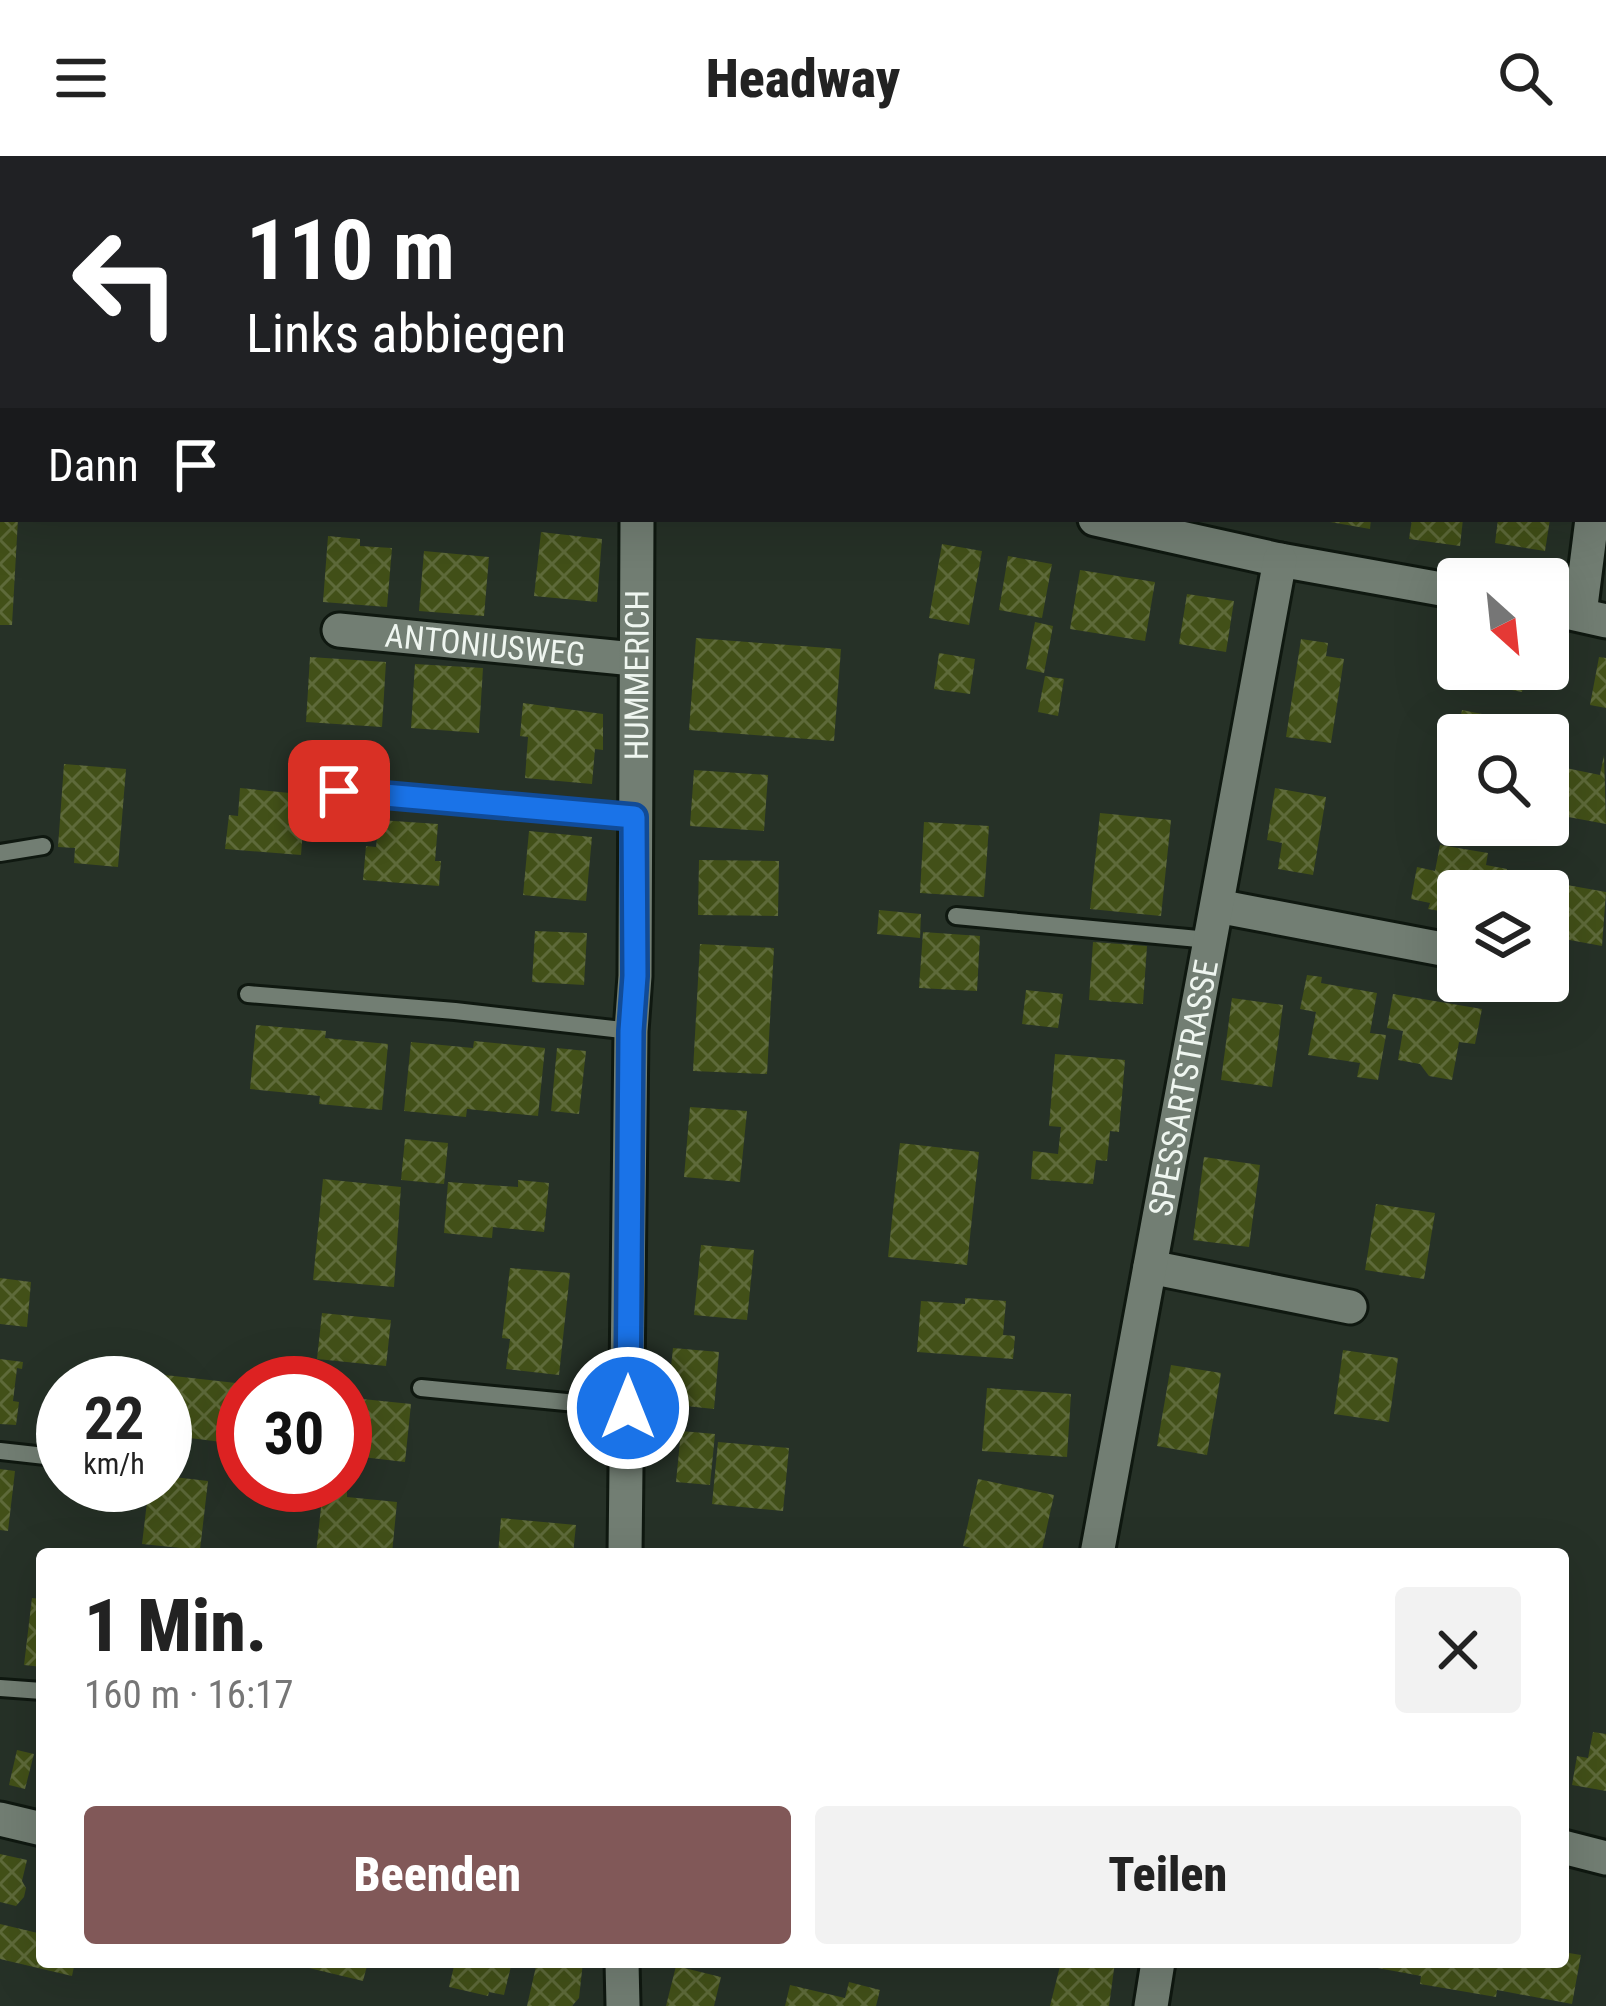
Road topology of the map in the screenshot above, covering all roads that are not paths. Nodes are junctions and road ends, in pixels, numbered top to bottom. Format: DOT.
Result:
graph roads {
  1 [pos="637,522"];
  2 [pos="1109,522"];
  3 [pos="1592,522"];
  4 [pos="1280,560"];
  5 [pos="1437,588"];
  6 [pos="1578,614"];
  7 [pos="339,630"];
  8 [pos="634,659"];
  9 [pos="339,791"];
  10 [pos="634,817"];
  11 [pos="43,846"];
  12 [pos="0,853"];
  13 [pos="1217,906"];
  14 [pos="956,916"];
  15 [pos="1209,940"];
  16 [pos="1437,948"];
  17 [pos="248,994"];
  18 [pos="631,1031"];
  19 [pos="1150,1268"];
  20 [pos="1350,1306"];
  21 [pos="421,1388"];
  22 [pos="628,1408"];
  23 [pos="0,1451"];
  24 [pos="36,1454"];
  25 [pos="625,1548"];
  26 [pos="1098,1548"];
  27 [pos="0,1688"];
  28 [pos="36,1691"];
  29 [pos="0,1819"];
  30 [pos="36,1827"];
  31 [pos="1569,1849"];
  32 [pos="1606,1858"];
  33 [pos="622,1968"];
  34 [pos="1157,1968"];
  35 [pos="623,2006"];
  36 [pos="1151,2006"];
  1 -- 8 [label="street, HUMMERICH"];
  2 -- 4 [label="street"];
  3 -- 6 [label="street"];
  4 -- 5 [label="street"];
  4 -- 13 [label="street, SPESSARTSTRASSE"];
  7 -- 8 [label="street, ANTONIUSWEG"];
  8 -- 10 [label="street, HUMMERICH"];
  9 -- 10 [label="lane"];
  10 -- 18 [label="street, HUMMERICH"];
  11 -- 12 [label="lane"];
  13 -- 15 [label="street, SPESSARTSTRASSE"];
  13 -- 16 [label="street"];
  14 -- 15 [label="lane"];
  15 -- 19 [label="street, SPESSARTSTRASSE"];
  17 -- 18 [label="lane"];
  18 -- 22 [label="street, HUMMERICH"];
  19 -- 20 [label="street"];
  19 -- 26 [label="street, SPESSARTSTRASSE"];
  21 -- 22 [label="lane"];
  22 -- 25 [label="street, HUMMERICH"];
  23 -- 24 [label="lane"];
  27 -- 28 [label="lane"];
  29 -- 30 [label="street"];
  31 -- 32 [label="street"];
  33 -- 35 [label="street"];
  34 -- 36 [label="street"];
}
